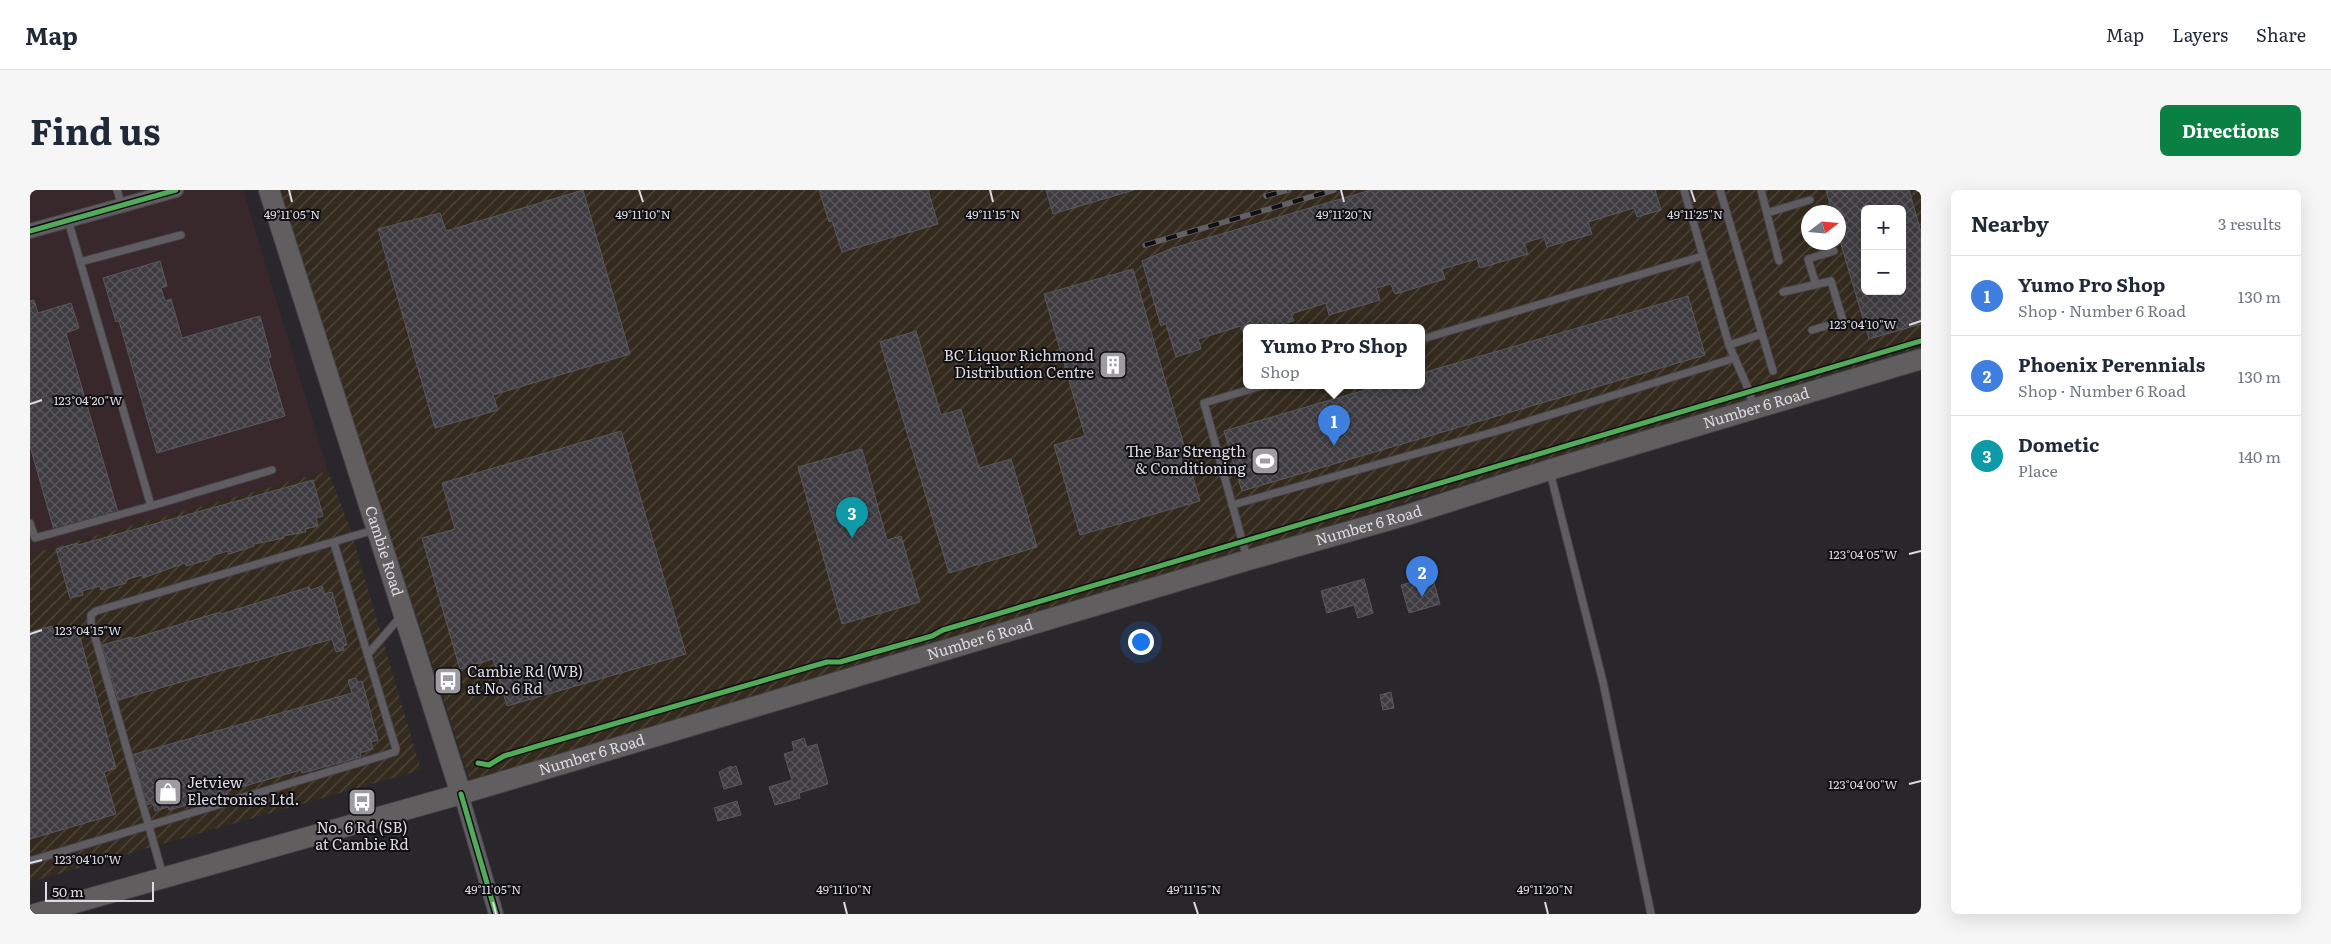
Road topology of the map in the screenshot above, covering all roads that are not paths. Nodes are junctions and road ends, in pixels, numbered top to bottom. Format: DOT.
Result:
graph roads {
  1 [pos="117,190"];
  2 [pos="176,190"];
  3 [pos="269,190"];
  4 [pos="1684,190"];
  5 [pos="1720,190"];
  6 [pos="1761,190"];
  7 [pos="1810,200"];
  8 [pos="122,206"];
  9 [pos="1767,214"];
  10 [pos="68,220"];
  11 [pos="30,231"];
  12 [pos="181,236"];
  13 [pos="1834,251"];
  14 [pos="1703,256"];
  15 [pos="1779,261"];
  16 [pos="80,262"];
  17 [pos="1816,285"];
  18 [pos="1783,292"];
  19 [pos="1812,330"];
  20 [pos="1762,334"];
  21 [pos="1425,338"];
  22 [pos="1729,345"];
  23 [pos="1734,358"];
  24 [pos="1921,358"];
  25 [pos="1773,370"];
  26 [pos="1251,389"];
  27 [pos="1754,408"];
  28 [pos="272,470"];
  29 [pos="1549,470"];
  30 [pos="1232,505"];
  31 [pos="151,506"];
  32 [pos="30,523"];
  33 [pos="377,529"];
  34 [pos="32,539"];
  35 [pos="334,543"];
  36 [pos="1248,560"];
  37 [pos="404,613"];
  38 [pos="368,654"];
  39 [pos="461,794"];
  40 [pos="147,826"];
  41 [pos="30,861"];
  42 [pos="163,878"];
  43 [pos="35,914"];
  44 [pos="496,914"];
  45 [pos="1651,914"];
  1 -- 8 [label="lane"];
  2 -- 8 [label="street"];
  3 -- 33 [label="main road, Cambie Road"];
  4 -- 14 [label="lane"];
  5 -- 20 [label="lane"];
  6 -- 9 [label="lane"];
  7 -- 9 [label="lane"];
  8 -- 10 [label="street"];
  9 -- 15 [label="lane"];
  10 -- 11 [label="street"];
  10 -- 16 [label="lane"];
  12 -- 16 [label="lane"];
  13 -- 17 [label="lane"];
  14 -- 21 [label="lane"];
  14 -- 22 [label="lane"];
  16 -- 31 [label="lane"];
  17 -- 18 [label="lane"];
  17 -- 19 [label="lane"];
  20 -- 22 [label="lane"];
  20 -- 25 [label="lane"];
  22 -- 23 [label="lane"];
  23 -- 27 [label="lane"];
  23 -- 30 [label="lane"];
  24 -- 27 [label="main road, Number 6 Road"];
  26 -- 30 [label="lane"];
  27 -- 29 [label="main road, Number 6 Road"];
  28 -- 31 [label="lane"];
  29 -- 36 [label="main road, Number 6 Road"];
  29 -- 45 [label="lane"];
  30 -- 36 [label="lane"];
  31 -- 34 [label="lane"];
  32 -- 34 [label="lane"];
  33 -- 35 [label="lane"];
  33 -- 37 [label="main road, Cambie Road"];
  35 -- 38 [label="lane"];
  35 -- 40 [label="lane"];
  36 -- 39 [label="main road, Number 6 Road"];
  37 -- 38 [label="lane"];
  37 -- 39 [label="main road, Cambie Road"];
  38 -- 40 [label="lane"];
  39 -- 42 [label="main road, Number 6 Road"];
  39 -- 44 [label="street, Cambie Road"];
  40 -- 41 [label="lane"];
  40 -- 42 [label="lane"];
  42 -- 43 [label="main road, Number 6 Road"];
}
